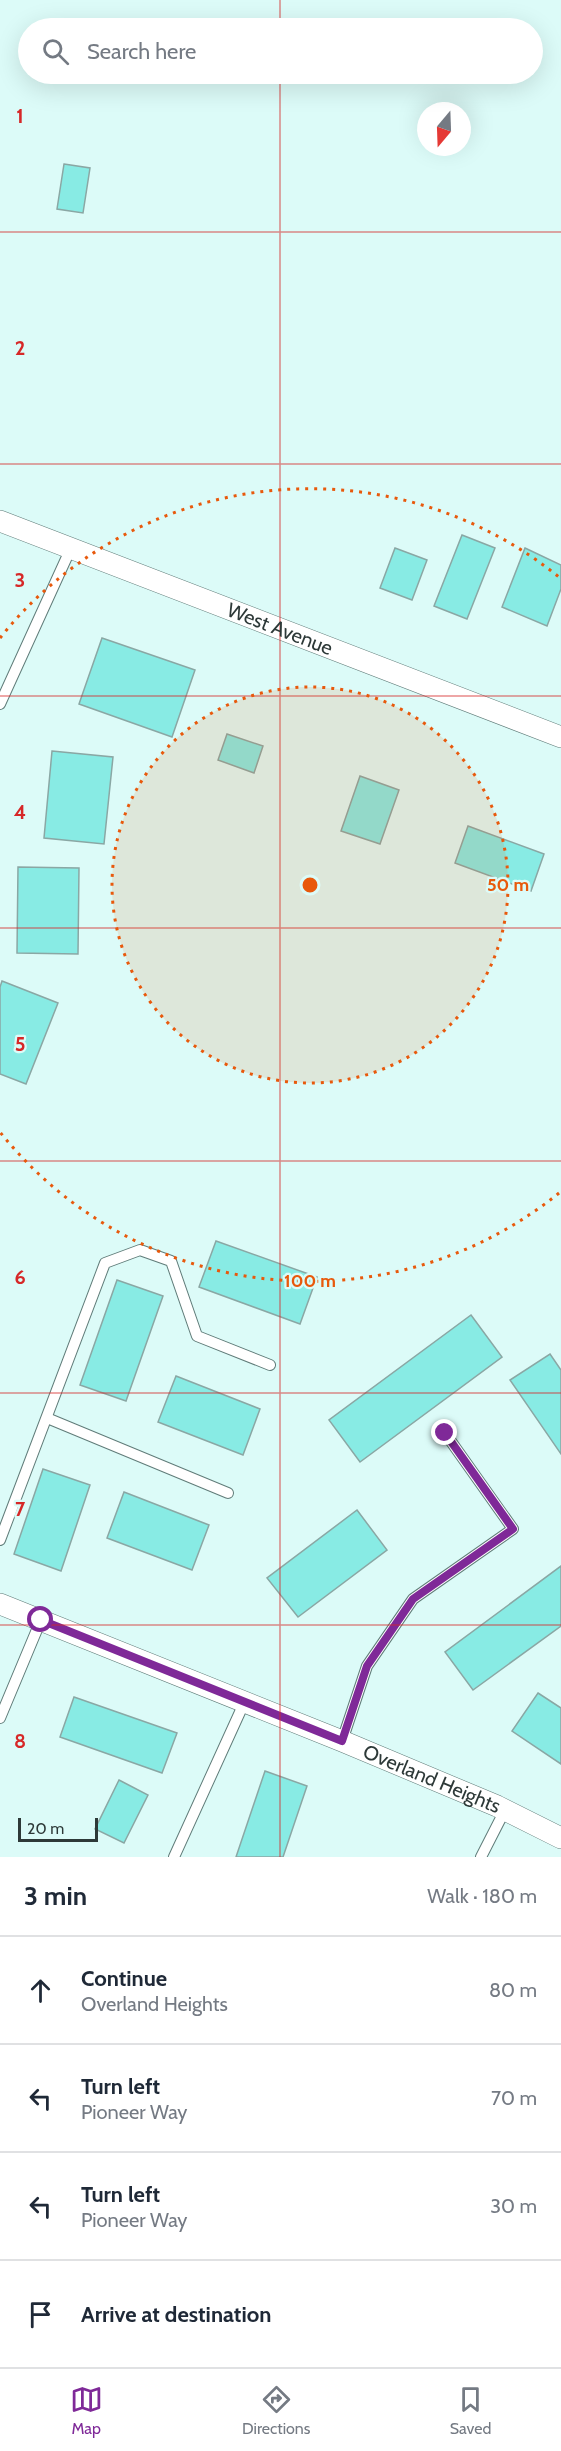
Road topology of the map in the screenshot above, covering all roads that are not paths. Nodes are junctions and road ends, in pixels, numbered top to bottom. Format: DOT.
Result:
graph roads {
  1 [pos="0,521"];
  2 [pos="71,548"];
  3 [pos="0,704"];
  4 [pos="561,737"];
  5 [pos="270,1365"];
  6 [pos="47,1418"];
  7 [pos="445,1433"];
  8 [pos="228,1493"];
  9 [pos="0,1540"];
  10 [pos="0,1604"];
  11 [pos="41,1620"];
  12 [pos="245,1701"];
  13 [pos="0,1719"];
  14 [pos="342,1741"];
  15 [pos="505,1810"];
  16 [pos="561,1838"];
  17 [pos="174,1857"];
  18 [pos="481,1857"];
  1 -- 2 [label="street, West Avenue"];
  2 -- 3 [label="lane"];
  2 -- 4 [label="street, West Avenue"];
  5 -- 6 [label="lane"];
  6 -- 8 [label="lane"];
  6 -- 9 [label="lane"];
  7 -- 14 [label="lane"];
  10 -- 11 [label="street, Overland Heights"];
  11 -- 12 [label="street, Overland Heights"];
  11 -- 13 [label="lane"];
  12 -- 14 [label="street, Overland Heights"];
  12 -- 17 [label="lane"];
  14 -- 15 [label="street, Overland Heights"];
  15 -- 16 [label="street, Overland Heights"];
  15 -- 18 [label="lane"];
}
